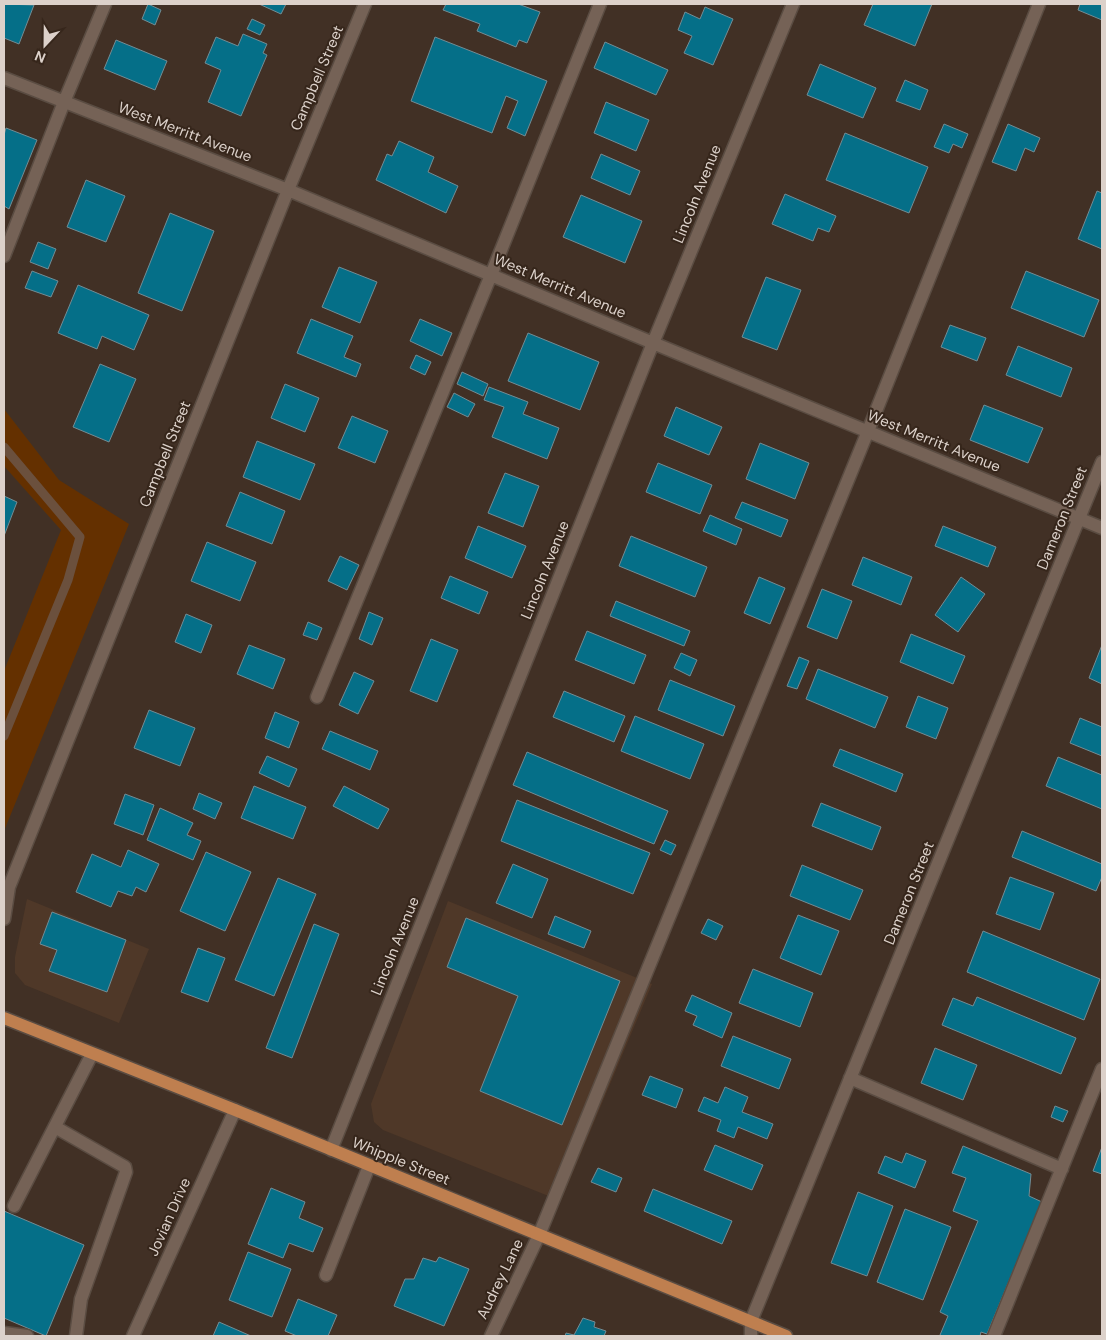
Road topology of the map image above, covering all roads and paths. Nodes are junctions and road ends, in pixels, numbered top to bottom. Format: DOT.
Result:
graph roads {
  1 [pos="105,4"];
  2 [pos="366,4"];
  3 [pos="600,4"];
  4 [pos="793,4"];
  5 [pos="1039,4"];
  6 [pos="4,78"];
  7 [pos="64,102"];
  8 [pos="288,190"];
  9 [pos="4,256"];
  10 [pos="491,275"];
  11 [pos="653,343"];
  12 [pos="868,431"];
  13 [pos="1102,462"];
  14 [pos="1080,518"];
  15 [pos="1102,528"];
  16 [pos="317,697"];
  17 [pos="4,919"];
  18 [pos="4,1018"];
  19 [pos="92,1054"];
  20 [pos="1102,1069"];
  21 [pos="850,1078"];
  22 [pos="235,1110"];
  23 [pos="55,1127"];
  24 [pos="331,1150"];
  25 [pos="369,1166"];
  26 [pos="1062,1169"];
  27 [pos="14,1206"];
  28 [pos="539,1235"];
  29 [pos="326,1275"];
  30 [pos="751,1321"];
  31 [pos="4,1334"];
  32 [pos="27,1336"];
  33 [pos="76,1336"];
  34 [pos="133,1336"];
  35 [pos="491,1336"];
  36 [pos="751,1336"];
  37 [pos="786,1336"];
  38 [pos="994,1336"];
  1 -- 7 [label="street"];
  2 -- 8 [label="street, Campbell Street"];
  3 -- 10 [label="street"];
  4 -- 11 [label="street, Lincoln Avenue"];
  5 -- 12 [label="street, Audrey Lane"];
  6 -- 7 [label="street, West Merritt Avenue"];
  7 -- 8 [label="street, West Merritt Avenue"];
  7 -- 9 [label="street"];
  8 -- 10 [label="street, West Merritt Avenue"];
  8 -- 17 [label="street, Campbell Street"];
  10 -- 11 [label="street, West Merritt Avenue"];
  10 -- 16 [label="street"];
  11 -- 12 [label="street, West Merritt Avenue"];
  11 -- 24 [label="street, Lincoln Avenue"];
  12 -- 14 [label="street, West Merritt Avenue"];
  12 -- 28 [label="street, Audrey Lane"];
  13 -- 14 [label="street, Dameron Street"];
  14 -- 15 [label="street, West Merritt Avenue"];
  14 -- 21 [label="street, Dameron Street"];
  18 -- 19 [label="main road, Whipple Street"];
  19 -- 22 [label="main road, Whipple Street"];
  19 -- 23 [label="street"];
  20 -- 26 [label="street"];
  21 -- 26 [label="street"];
  21 -- 30 [label="street, Dameron Street"];
  22 -- 24 [label="main road, Whipple Street"];
  22 -- 34 [label="street, Jovian Drive"];
  23 -- 27 [label="street"];
  23 -- 33 [label="street"];
  24 -- 25 [label="main road, Whipple Street"];
  25 -- 28 [label="main road, Whipple Street"];
  25 -- 29 [label="street"];
  26 -- 38 [label="street"];
  28 -- 30 [label="main road, Whipple Street"];
  28 -- 35 [label="street, Audrey Lane"];
  30 -- 36 [label="street, Dameron Street"];
  30 -- 37 [label="main road, Whipple Street"];
  31 -- 32 [label="street"];
}
